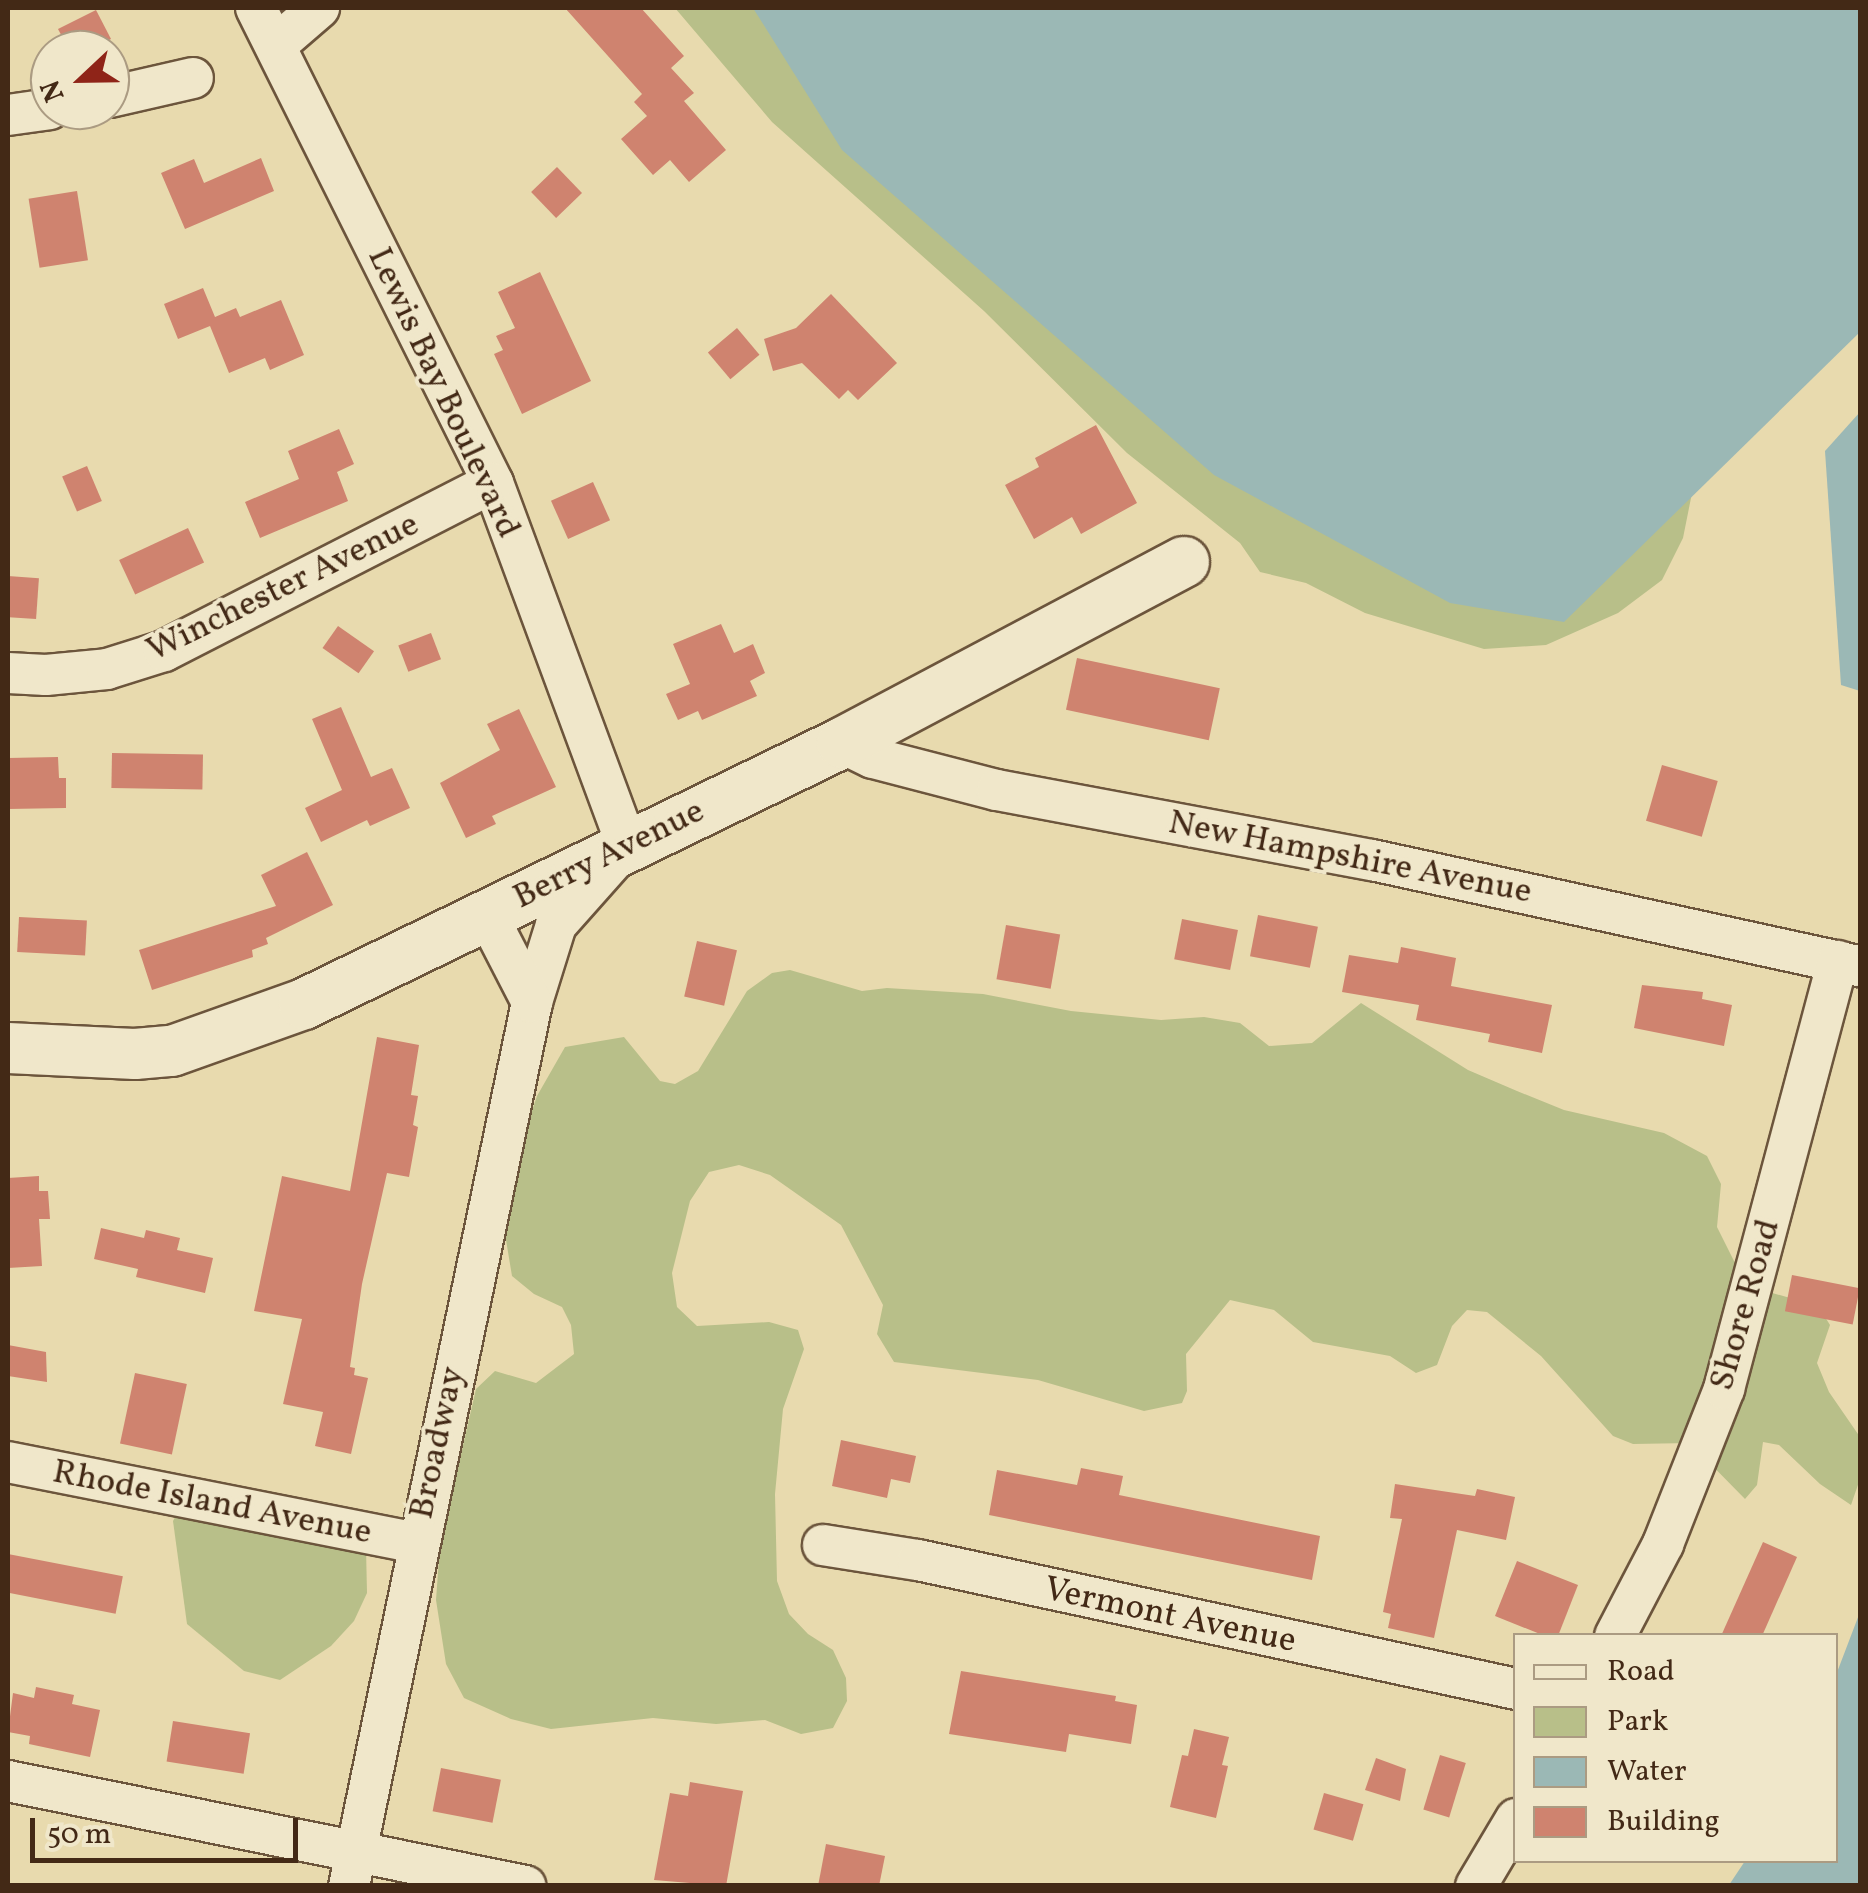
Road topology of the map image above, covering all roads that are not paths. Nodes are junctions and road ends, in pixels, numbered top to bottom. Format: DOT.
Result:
graph roads {
  1 [pos="256,8"];
  2 [pos="319,8"];
  3 [pos="276,44"];
  4 [pos="193,78"];
  5 [pos="130,92"];
  6 [pos="493,483"];
  7 [pos="1184,562"];
  8 [pos="8,673"];
  9 [pos="842,743"];
  10 [pos="626,844"];
  11 [pos="487,915"];
  12 [pos="1850,964"];
  13 [pos="532,1002"];
  14 [pos="8,1048"];
  15 [pos="8,1462"];
  16 [pos="417,1543"];
  17 [pos="824,1545"];
  18 [pos="1617,1633"];
  19 [pos="1513,1688"];
  20 [pos="8,1781"];
  21 [pos="1513,1824"];
  22 [pos="352,1869"];
  23 [pos="525,1886"];
  24 [pos="1476,1886"];
  1 -- 3 [label="street, Lewis Bay Boulevard"];
  2 -- 3 [label="street"];
  3 -- 6 [label="street, Lewis Bay Boulevard"];
  4 -- 5 [label="street"];
  6 -- 8 [label="street, Winchester Avenue"];
  6 -- 10 [label="street, Lewis Bay Boulevard"];
  7 -- 9 [label="street, Berry Avenue"];
  9 -- 10 [label="street, Berry Avenue"];
  9 -- 12 [label="street, New Hampshire Avenue"];
  10 -- 11 [label="street, Berry Avenue"];
  10 -- 13 [label="street, Broadway"];
  11 -- 13 [label="street"];
  11 -- 14 [label="street, Berry Avenue"];
  12 -- 18 [label="street, Shore Road"];
  13 -- 16 [label="street, Broadway"];
  15 -- 16 [label="street, Rhode Island Avenue"];
  16 -- 22 [label="street, Broadway"];
  17 -- 19 [label="street, Vermont Avenue"];
  20 -- 22 [label="street"];
  21 -- 24 [label="street"];
  22 -- 23 [label="street"];
}
